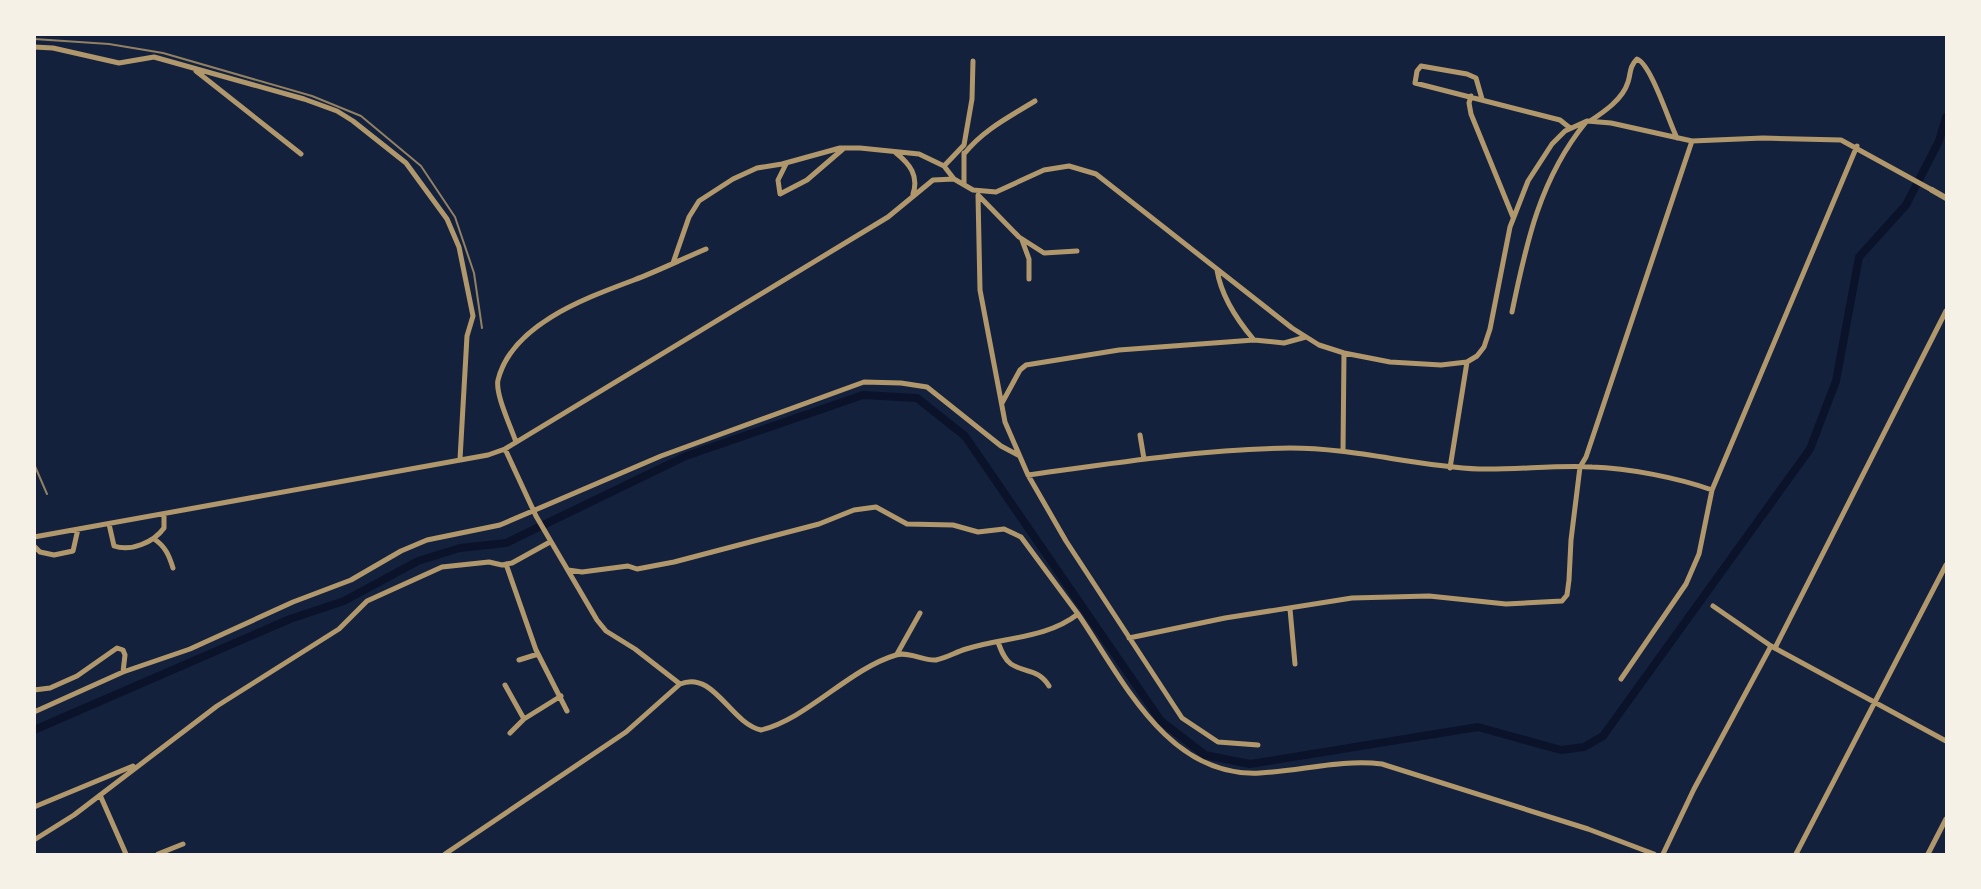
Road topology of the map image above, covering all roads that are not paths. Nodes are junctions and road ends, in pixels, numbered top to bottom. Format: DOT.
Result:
graph roads {
  1 [pos="34,47"];
  2 [pos="973,62"];
  3 [pos="195,69"];
  4 [pos="1471,96"];
  5 [pos="1482,99"];
  6 [pos="1035,101"];
  7 [pos="1588,121"];
  8 [pos="1570,128"];
  9 [pos="1677,138"];
  10 [pos="1692,141"];
  11 [pos="1552,144"];
  12 [pos="964,145"];
  13 [pos="1857,146"];
  14 [pos="844,148"];
  15 [pos="895,152"];
  16 [pos="301,154"];
  17 [pos="964,154"];
  18 [pos="1560,158"];
  19 [pos="788,162"];
  20 [pos="944,166"];
  21 [pos="954,179"];
  22 [pos="964,185"];
  23 [pos="973,190"];
  24 [pos="1932,190"];
  25 [pos="912,195"];
  26 [pos="978,195"];
  27 [pos="1947,198"];
  28 [pos="1514,218"];
  29 [pos="1022,238"];
  30 [pos="706,249"];
  31 [pos="1077,251"];
  32 [pos="673,263"];
  33 [pos="1217,270"];
  34 [pos="1029,279"];
  35 [pos="1947,311"];
  36 [pos="1512,312"];
  37 [pos="1306,337"];
  38 [pos="1254,340"];
  39 [pos="1344,354"];
  40 [pos="1467,362"];
  41 [pos="1002,403"];
  42 [pos="1140,435"];
  43 [pos="516,442"];
  44 [pos="505,449"];
  45 [pos="1343,451"];
  46 [pos="1018,455"];
  47 [pos="460,459"];
  48 [pos="1144,459"];
  49 [pos="1580,467"];
  50 [pos="1450,468"];
  51 [pos="1028,475"];
  52 [pos="1713,490"];
  53 [pos="164,514"];
  54 [pos="535,514"];
  55 [pos="109,524"];
  56 [pos="78,529"];
  57 [pos="34,537"];
  58 [pos="154,539"];
  59 [pos="550,542"];
  60 [pos="34,546"];
  61 [pos="506,564"];
  62 [pos="1947,565"];
  63 [pos="173,568"];
  64 [pos="568,570"];
  65 [pos="1713,606"];
  66 [pos="1290,609"];
  67 [pos="921,613"];
  68 [pos="1078,614"];
  69 [pos="1129,638"];
  70 [pos="998,642"];
  71 [pos="1773,647"];
  72 [pos="538,654"];
  73 [pos="897,654"];
  74 [pos="519,660"];
  75 [pos="1295,664"];
  76 [pos="123,672"];
  77 [pos="1621,679"];
  78 [pos="680,684"];
  79 [pos="505,685"];
  80 [pos="1049,686"];
  81 [pos="34,690"];
  82 [pos="561,696"];
  83 [pos="1874,700"];
  84 [pos="567,711"];
  85 [pos="34,712"];
  86 [pos="524,719"];
  87 [pos="510,733"];
  88 [pos="1947,741"];
  89 [pos="1258,745"];
  90 [pos="141,763"];
  91 [pos="100,795"];
  92 [pos="34,807"];
  93 [pos="1947,819"];
  94 [pos="34,840"];
  95 [pos="183,844"];
  96 [pos="126,855"];
  97 [pos="158,855"];
  98 [pos="446,855"];
  99 [pos="1654,855"];
  100 [pos="1664,855"];
  101 [pos="1796,855"];
  102 [pos="1928,855"];
  1 -- 3 [label="street"];
  2 -- 12 [label="street"];
  3 -- 16 [label="street"];
  3 -- 47 [label="street"];
  4 -- 5 [label="street"];
  4 -- 5 [label="street"];
  4 -- 28 [label="street"];
  5 -- 8 [label="street"];
  6 -- 17 [label="street"];
  7 -- 8 [label="street"];
  7 -- 9 [label="street"];
  7 -- 9 [label="street"];
  7 -- 18 [label="street"];
  8 -- 11 [label="street"];
  9 -- 10 [label="street"];
  10 -- 13 [label="street"];
  10 -- 49 [label="street"];
  11 -- 18 [label="street"];
  11 -- 28 [label="street"];
  12 -- 17 [label="street"];
  12 -- 20 [label="street"];
  13 -- 24 [label="street"];
  13 -- 52 [label="street"];
  14 -- 15 [label="street"];
  14 -- 19 [label="street"];
  14 -- 19 [label="street"];
  15 -- 20 [label="street"];
  15 -- 25 [label="street"];
  17 -- 22 [label="street"];
  18 -- 36 [label="street"];
  19 -- 32 [label="street"];
  20 -- 21 [label="street"];
  21 -- 22 [label="street"];
  21 -- 25 [label="street"];
  22 -- 23 [label="street"];
  23 -- 26 [label="street"];
  23 -- 33 [label="street"];
  24 -- 27 [label="street"];
  25 -- 43 [label="street"];
  26 -- 29 [label="street"];
  26 -- 41 [label="street"];
  28 -- 40 [label="street"];
  29 -- 31 [label="street"];
  29 -- 34 [label="street"];
  30 -- 32 [label="street"];
  32 -- 43 [label="street"];
  33 -- 37 [label="street"];
  33 -- 38 [label="street"];
  35 -- 71 [label="street"];
  37 -- 38 [label="street"];
  37 -- 39 [label="street"];
  38 -- 41 [label="street"];
  39 -- 40 [label="street"];
  39 -- 45 [label="street"];
  40 -- 50 [label="street"];
  41 -- 46 [label="street"];
  42 -- 48 [label="street"];
  43 -- 44 [label="street"];
  44 -- 47 [label="street"];
  44 -- 54 [label="street"];
  45 -- 48 [label="street"];
  45 -- 50 [label="street"];
  46 -- 51 [label="street"];
  46 -- 54 [label="street"];
  47 -- 53 [label="street"];
  48 -- 51 [label="street"];
  49 -- 50 [label="street"];
  49 -- 52 [label="street"];
  49 -- 66 [label="street"];
  51 -- 69 [label="street"];
  52 -- 77 [label="street"];
  53 -- 55 [label="street"];
  53 -- 58 [label="street"];
  54 -- 59 [label="street"];
  54 -- 76 [label="street"];
  55 -- 56 [label="street"];
  55 -- 58 [label="street"];
  56 -- 57 [label="street"];
  56 -- 60 [label="street"];
  58 -- 63 [label="street"];
  59 -- 61 [label="street"];
  59 -- 64 [label="street"];
  61 -- 72 [label="street"];
  61 -- 90 [label="street"];
  62 -- 83 [label="street"];
  64 -- 68 [label="street"];
  64 -- 78 [label="street"];
  65 -- 71 [label="street"];
  66 -- 69 [label="street"];
  66 -- 75 [label="street"];
  67 -- 73 [label="street"];
  68 -- 70 [label="street"];
  68 -- 99 [label="street"];
  69 -- 89 [label="street"];
  70 -- 73 [label="street"];
  70 -- 80 [label="street"];
  71 -- 83 [label="street"];
  71 -- 100 [label="street"];
  72 -- 74 [label="street"];
  72 -- 82 [label="street"];
  73 -- 78 [label="street"];
  76 -- 81 [label="street"];
  76 -- 85 [label="street"];
  78 -- 98 [label="street"];
  79 -- 86 [label="street"];
  82 -- 84 [label="street"];
  82 -- 86 [label="street"];
  83 -- 88 [label="street"];
  83 -- 101 [label="street"];
  86 -- 87 [label="street"];
  90 -- 91 [label="street"];
  90 -- 92 [label="street"];
  91 -- 94 [label="street"];
  91 -- 96 [label="street"];
  93 -- 102 [label="street"];
  95 -- 97 [label="street"];
}
